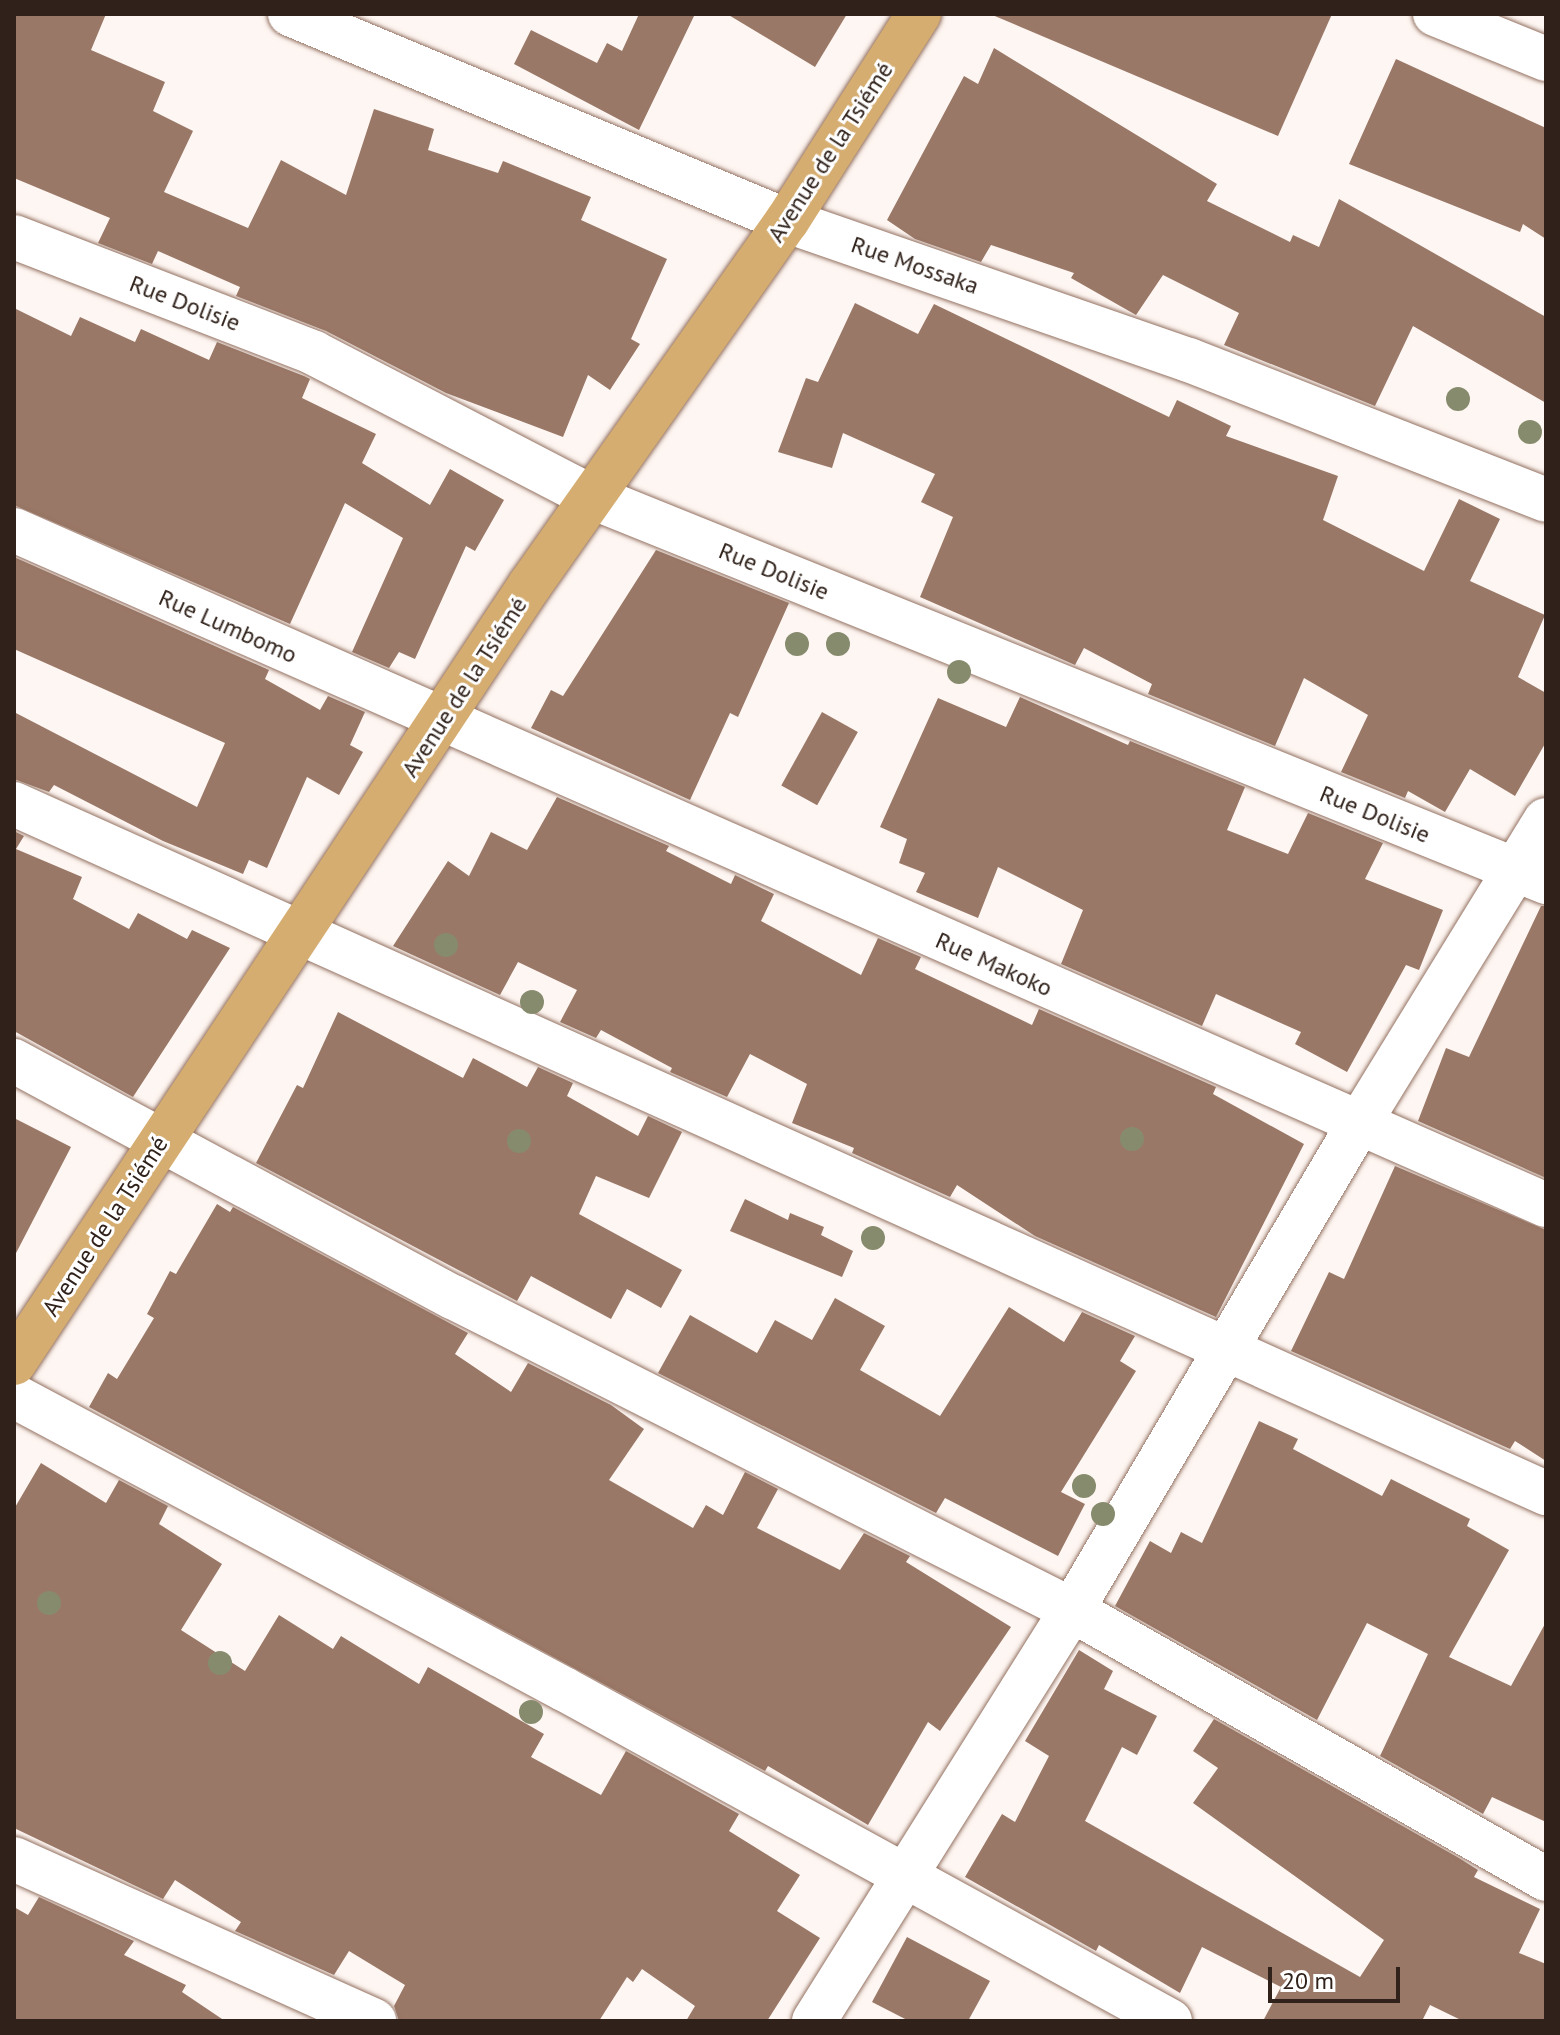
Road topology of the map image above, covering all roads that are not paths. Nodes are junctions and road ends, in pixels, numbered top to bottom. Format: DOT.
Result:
graph roads {
  1 [pos="290,14"];
  2 [pos="919,14"];
  3 [pos="1435,14"];
  4 [pos="1546,59"];
  5 [pos="787,221"];
  6 [pos="14,237"];
  7 [pos="592,497"];
  8 [pos="1546,500"];
  9 [pos="14,530"];
  10 [pos="442,721"];
  11 [pos="14,804"];
  12 [pos="1546,820"];
  13 [pos="1530,876"];
  14 [pos="302,932"];
  15 [pos="14,1061"];
  16 [pos="1358,1125"];
  17 [pos="162,1139"];
  18 [pos="1546,1205"];
  19 [pos="1229,1350"];
  20 [pos="14,1363"];
  21 [pos="14,1396"];
  22 [pos="1546,1493"];
  23 [pos="1072,1610"];
  24 [pos="14,1859"];
  25 [pos="904,1876"];
  26 [pos="1546,1879"];
  27 [pos="374,2021"];
  28 [pos="814,2021"];
  29 [pos="1170,2021"];
  1 -- 5 [label="street, Rue Mossaka"];
  2 -- 5 [label="main road, Avenue de la Tsiémé"];
  3 -- 4 [label="street"];
  5 -- 7 [label="main road, Avenue de la Tsiémé"];
  5 -- 8 [label="street, Rue Mossaka"];
  6 -- 7 [label="street, Rue Dolisie"];
  7 -- 10 [label="main road, Avenue de la Tsiémé"];
  7 -- 13 [label="street, Rue Dolisie"];
  9 -- 10 [label="street, Rue Lumbomo"];
  10 -- 14 [label="main road, Avenue de la Tsiémé"];
  10 -- 16 [label="street, Rue Makoko"];
  11 -- 14 [label="street"];
  12 -- 13 [label="street"];
  13 -- 16 [label="street"];
  14 -- 17 [label="main road, Avenue de la Tsiémé"];
  14 -- 19 [label="street"];
  15 -- 17 [label="street"];
  16 -- 18 [label="street, Rue Makoko"];
  16 -- 19 [label="street"];
  17 -- 20 [label="main road, Avenue de la Tsiémé"];
  17 -- 23 [label="street"];
  19 -- 22 [label="street"];
  19 -- 23 [label="street"];
  21 -- 25 [label="street"];
  23 -- 25 [label="street"];
  23 -- 26 [label="street"];
  24 -- 27 [label="street"];
  25 -- 28 [label="street"];
  25 -- 29 [label="street"];
}
